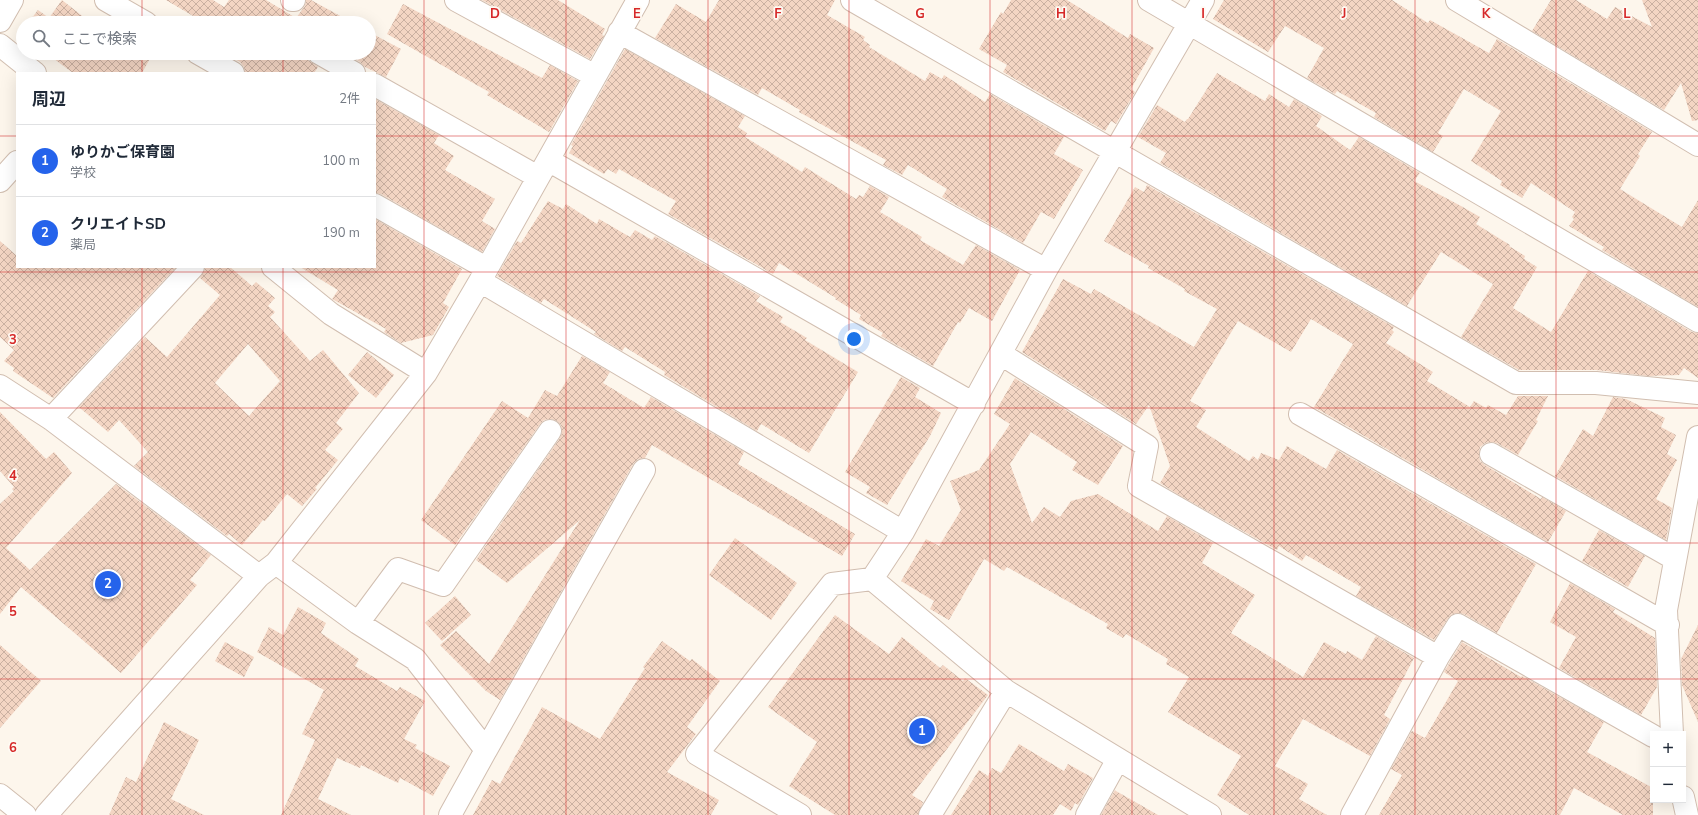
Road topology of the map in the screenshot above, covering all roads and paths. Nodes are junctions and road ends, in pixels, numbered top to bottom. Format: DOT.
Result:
graph roads {
  1 [pos="12,0"];
  2 [pos="106,0"];
  3 [pos="456,0"];
  4 [pos="638,0"];
  5 [pos="852,0"];
  6 [pos="1149,0"];
  7 [pos="1203,0"];
  8 [pos="1457,0"];
  9 [pos="134,16"];
  10 [pos="0,21"];
  11 [pos="1189,24"];
  12 [pos="619,32"];
  13 [pos="0,45"];
  14 [pos="16,58"];
  15 [pos="19,60"];
  16 [pos="210,60"];
  17 [pos="331,60"];
  18 [pos="34,72"];
  19 [pos="231,72"];
  20 [pos="352,72"];
  21 [pos="595,76"];
  22 [pos="376,85"];
  23 [pos="1698,145"];
  24 [pos="1114,151"];
  25 [pos="16,163"];
  26 [pos="543,168"];
  27 [pos="0,182"];
  28 [pos="376,206"];
  29 [pos="192,268"];
  30 [pos="274,268"];
  31 [pos="1046,270"];
  32 [pos="483,275"];
  33 [pos="1698,321"];
  34 [pos="1001,354"];
  35 [pos="426,373"];
  36 [pos="0,386"];
  37 [pos="1698,393"];
  38 [pos="974,404"];
  39 [pos="1300,414"];
  40 [pos="51,419"];
  41 [pos="550,431"];
  42 [pos="1698,437"];
  43 [pos="1490,454"];
  44 [pos="644,470"];
  45 [pos="904,532"];
  46 [pos="1675,559"];
  47 [pos="276,563"];
  48 [pos="259,576"];
  49 [pos="872,579"];
  50 [pos="358,623"];
  51 [pos="1668,625"];
  52 [pos="1438,657"];
  53 [pos="1006,691"];
  54 [pos="1672,731"];
  55 [pos="1650,734"];
  56 [pos="486,750"];
  57 [pos="1118,759"];
  58 [pos="0,795"];
  59 [pos="25,815"];
  60 [pos="46,815"];
  61 [pos="450,815"];
  62 [pos="800,815"];
  63 [pos="930,815"];
  64 [pos="1087,815"];
  65 [pos="1210,815"];
  66 [pos="1352,815"];
  1 -- 10 [label="street"];
  2 -- 9 [label="street"];
  3 -- 21 [label="street"];
  4 -- 12 [label="street"];
  5 -- 24 [label="street"];
  6 -- 11 [label="street"];
  7 -- 11 [label="street"];
  8 -- 23 [label="street"];
  11 -- 24 [label="street"];
  11 -- 33 [label="street"];
  12 -- 21 [label="street"];
  12 -- 31 [label="street"];
  13 -- 14 [label="street"];
  15 -- 18 [label="street"];
  16 -- 19 [label="street"];
  17 -- 20 [label="street"];
  21 -- 26 [label="street"];
  22 -- 26 [label="street"];
  24 -- 31 [label="street"];
  24 -- 37 [label="street"];
  25 -- 27 [label="street"];
  26 -- 32 [label="street"];
  26 -- 38 [label="street"];
  28 -- 32 [label="street"];
  29 -- 40 [label="street"];
  30 -- 35 [label="street"];
  31 -- 34 [label="street"];
  32 -- 35 [label="street"];
  32 -- 45 [label="street"];
  34 -- 38 [label="street"];
  34 -- 52 [label="street"];
  35 -- 47 [label="street"];
  36 -- 40 [label="street"];
  38 -- 45 [label="street"];
  39 -- 51 [label="street"];
  40 -- 48 [label="street"];
  41 -- 50 [label="street"];
  42 -- 46 [label="street"];
  43 -- 46 [label="street"];
  44 -- 56 [label="street"];
  45 -- 49 [label="street"];
  46 -- 51 [label="street"];
  47 -- 48 [label="street"];
  47 -- 50 [label="street"];
  48 -- 60 [label="street"];
  49 -- 53 [label="street"];
  49 -- 62 [label="street"];
  50 -- 56 [label="street"];
  51 -- 54 [label="street"];
  52 -- 55 [label="street"];
  52 -- 66 [label="street"];
  53 -- 57 [label="street"];
  53 -- 63 [label="street"];
  56 -- 61 [label="street"];
  57 -- 64 [label="street"];
  57 -- 65 [label="street"];
  58 -- 59 [label="street"];
}
